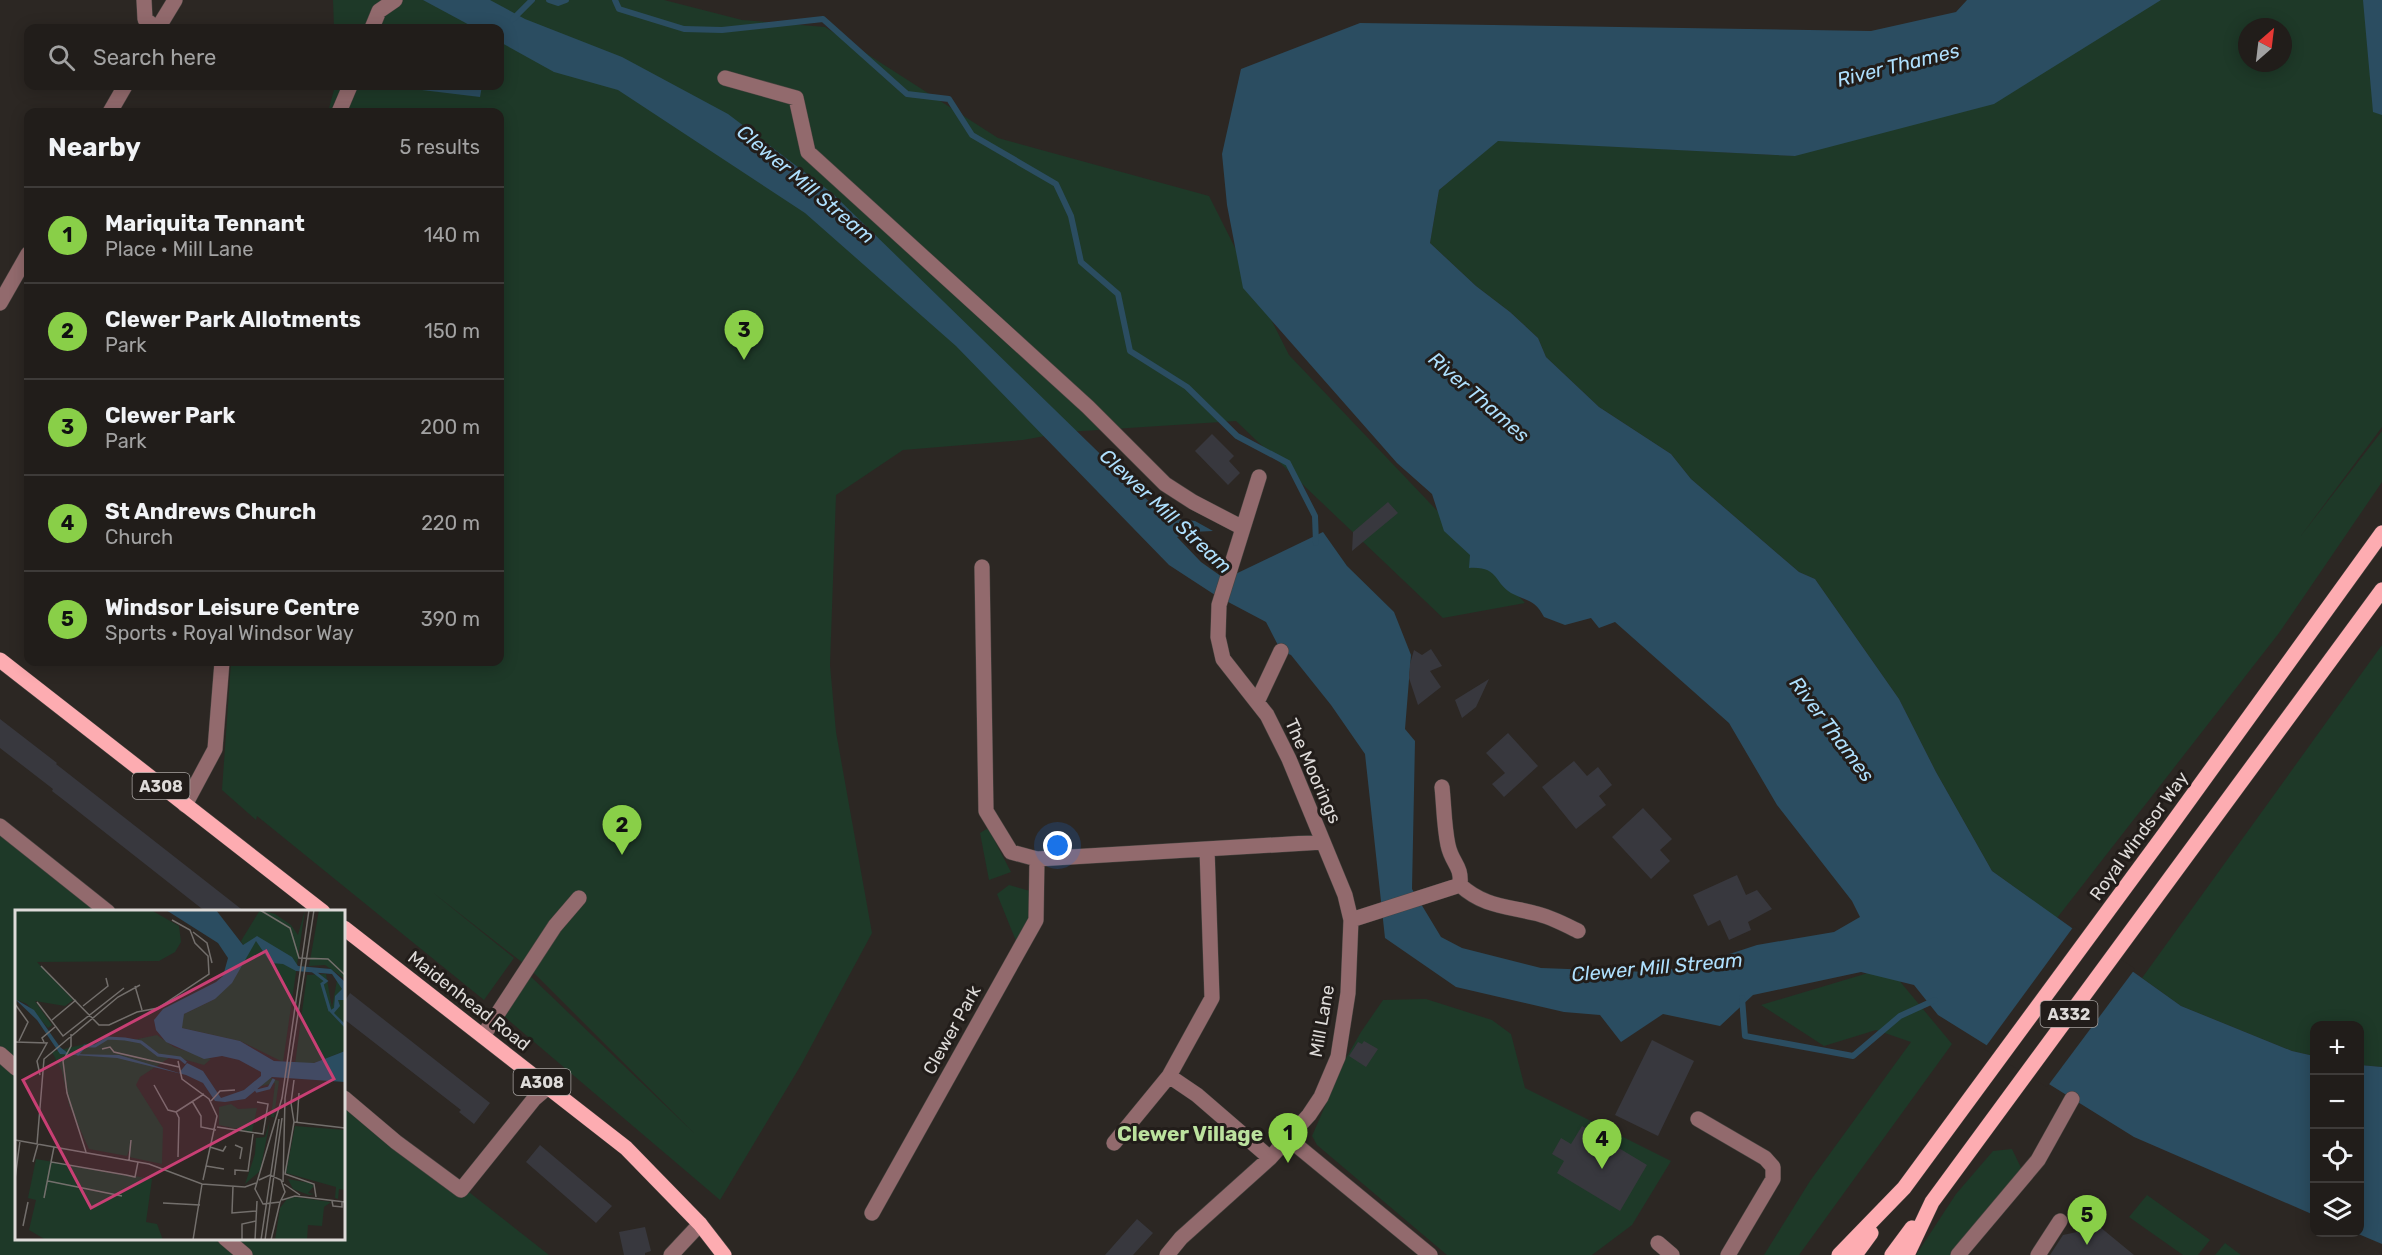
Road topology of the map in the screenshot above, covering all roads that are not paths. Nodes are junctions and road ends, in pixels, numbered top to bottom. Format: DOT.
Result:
graph roads {
  1 [pos="144,0"];
  2 [pos="175,0"];
  3 [pos="395,0"];
  4 [pos="152,24"];
  5 [pos="160,24"];
  6 [pos="374,24"];
  7 [pos="725,78"];
  8 [pos="123,90"];
  9 [pos="348,90"];
  10 [pos="112,108"];
  11 [pos="341,108"];
  12 [pos="24,261"];
  13 [pos="0,303"];
  14 [pos="1259,477"];
  15 [pos="1243,528"];
  16 [pos="2382,533"];
  17 [pos="982,567"];
  18 [pos="2382,590"];
  19 [pos="1281,651"];
  20 [pos="0,660"];
  21 [pos="222,666"];
  22 [pos="1257,702"];
  23 [pos="1442,787"];
  24 [pos="185,805"];
  25 [pos="0,826"];
  26 [pos="1323,842"];
  27 [pos="1207,849"];
  28 [pos="1037,859"];
  29 [pos="1460,885"];
  30 [pos="579,898"];
  31 [pos="105,910"];
  32 [pos="320,910"];
  33 [pos="1351,920"];
  34 [pos="345,929"];
  35 [pos="1578,931"];
  36 [pos="483,1036"];
  37 [pos="0,1054"];
  38 [pos="15,1067"];
  39 [pos="1169,1076"];
  40 [pos="548,1087"];
  41 [pos="345,1099"];
  42 [pos="2072,1100"];
  43 [pos="1698,1119"];
  44 [pos="1289,1138"];
  45 [pos="1114,1143"];
  46 [pos="1270,1158"];
  47 [pos="1904,1188"];
  48 [pos="1932,1202"];
  49 [pos="872,1213"];
  50 [pos="2060,1221"];
  51 [pos="700,1224"];
  52 [pos="226,1240"];
  53 [pos="1658,1243"];
  54 [pos="245,1255"];
  55 [pos="671,1255"];
  56 [pos="724,1255"];
  57 [pos="1167,1255"];
  58 [pos="1430,1255"];
  59 [pos="1672,1255"];
  60 [pos="1728,1255"];
  61 [pos="1839,1255"];
  62 [pos="1855,1255"];
  63 [pos="1892,1255"];
  64 [pos="1907,1255"];
  65 [pos="1958,1255"];
  66 [pos="2038,1255"];
  1 -- 4 [label="street"];
  2 -- 5 [label="street"];
  3 -- 6 [label="street"];
  7 -- 15 [label="street"];
  8 -- 10 [label="street"];
  9 -- 11 [label="street"];
  12 -- 13 [label="street"];
  14 -- 15 [label="street"];
  15 -- 22 [label="street, The Moorings"];
  16 -- 47 [label="main road, Royal Windsor Way / A332"];
  17 -- 28 [label="street"];
  18 -- 48 [label="main road, A332"];
  19 -- 22 [label="street"];
  20 -- 24 [label="main road, A308"];
  21 -- 24 [label="street"];
  22 -- 26 [label="street, The Moorings"];
  23 -- 29 [label="street"];
  24 -- 32 [label="main road, A308"];
  25 -- 31 [label="street"];
  26 -- 27 [label="street"];
  26 -- 33 [label="street, Mill Lane"];
  27 -- 28 [label="street"];
  27 -- 39 [label="street"];
  28 -- 49 [label="street, Clewer Park"];
  29 -- 33 [label="street"];
  29 -- 35 [label="street"];
  30 -- 36 [label="street"];
  33 -- 44 [label="street, Mill Lane"];
  34 -- 36 [label="main road, Maidenhead Road / A308"];
  36 -- 40 [label="main road, Maidenhead Road / A308"];
  37 -- 38 [label="street"];
  39 -- 45 [label="street"];
  39 -- 46 [label="street"];
  40 -- 41 [label="street"];
  40 -- 51 [label="main road, Maidenhead Road / A308"];
  42 -- 65 [label="street"];
  43 -- 60 [label="street"];
  44 -- 46 [label="street, Mill Lane"];
  44 -- 58 [label="street"];
  46 -- 57 [label="street, Mill Lane"];
  47 -- 61 [label="main road"];
  47 -- 62 [label="main road, A332"];
  48 -- 63 [label="main road, A332"];
  48 -- 64 [label="main road"];
  50 -- 66 [label="street"];
  51 -- 55 [label="street"];
  51 -- 56 [label="main road, Maidenhead Road / A308"];
  52 -- 54 [label="street"];
  53 -- 59 [label="street"];
}
